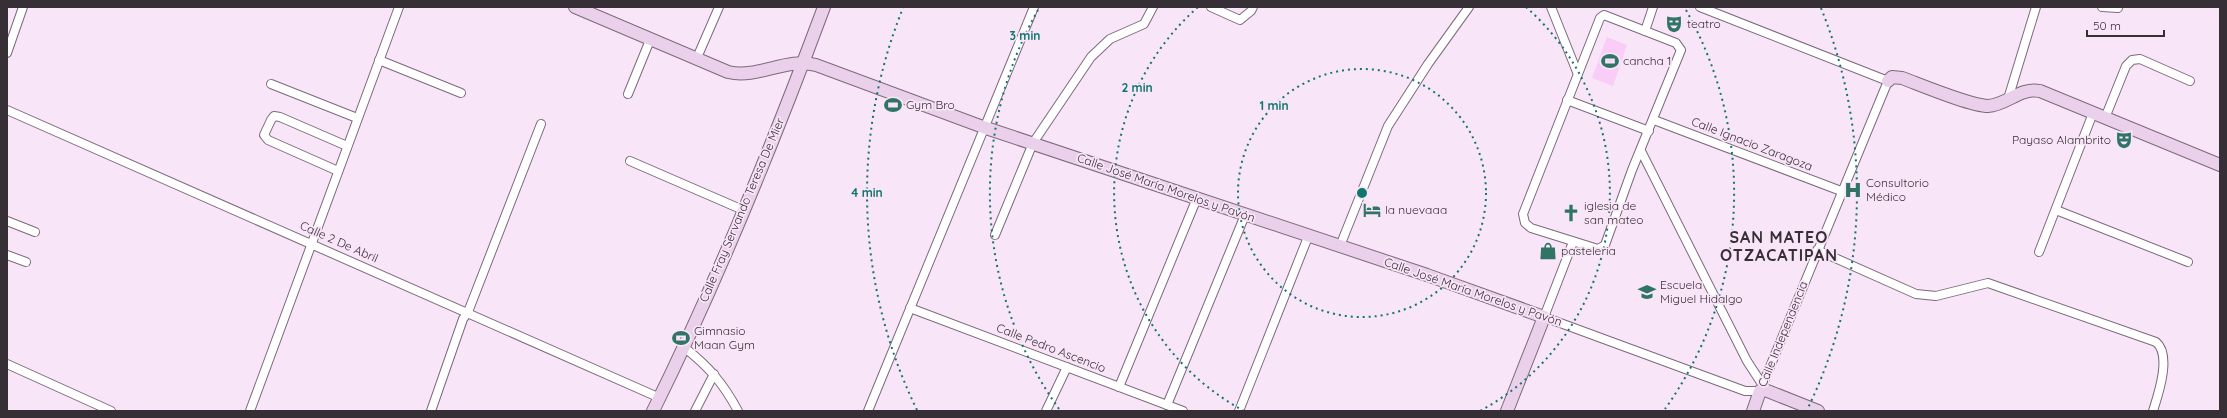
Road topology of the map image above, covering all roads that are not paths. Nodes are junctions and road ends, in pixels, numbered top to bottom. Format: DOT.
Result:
graph roads {
  1 [pos="23,7"];
  2 [pos="399,7"];
  3 [pos="575,7"];
  4 [pos="719,7"];
  5 [pos="824,7"];
  6 [pos="1034,7"];
  7 [pos="1153,7"];
  8 [pos="1211,7"];
  9 [pos="1253,7"];
  10 [pos="1469,7"];
  11 [pos="1551,7"];
  12 [pos="1653,7"];
  13 [pos="1700,7"];
  14 [pos="2036,7"];
  15 [pos="2102,7"];
  16 [pos="2118,8"];
  17 [pos="1645,30"];
  18 [pos="650,40"];
  19 [pos="7,53"];
  20 [pos="379,60"];
  21 [pos="696,60"];
  22 [pos="804,62"];
  23 [pos="1577,72"];
  24 [pos="1888,81"];
  25 [pos="2190,81"];
  26 [pos="271,84"];
  27 [pos="461,93"];
  28 [pos="628,94"];
  29 [pos="2008,99"];
  30 [pos="1567,100"];
  31 [pos="7,110"];
  32 [pos="2093,113"];
  33 [pos="357,118"];
  34 [pos="2105,118"];
  35 [pos="1654,120"];
  36 [pos="541,124"];
  37 [pos="983,128"];
  38 [pos="1649,131"];
  39 [pos="1033,143"];
  40 [pos="347,146"];
  41 [pos="1641,151"];
  42 [pos="630,161"];
  43 [pos="2220,165"];
  44 [pos="338,171"];
  45 [pos="1842,191"];
  46 [pos="1197,198"];
  47 [pos="743,210"];
  48 [pos="2056,210"];
  49 [pos="1244,215"];
  50 [pos="7,221"];
  51 [pos="35,232"];
  52 [pos="995,235"];
  53 [pos="1308,237"];
  54 [pos="1573,242"];
  55 [pos="312,243"];
  56 [pos="1340,246"];
  57 [pos="1817,250"];
  58 [pos="2039,252"];
  59 [pos="7,255"];
  60 [pos="26,262"];
  61 [pos="2188,262"];
  62 [pos="910,308"];
  63 [pos="468,312"];
  64 [pos="1544,317"];
  65 [pos="685,348"];
  66 [pos="7,364"];
  67 [pos="1067,367"];
  68 [pos="714,374"];
  69 [pos="1119,387"];
  70 [pos="1761,388"];
  71 [pos="660,398"];
  72 [pos="1167,405"];
  73 [pos="111,411"];
  74 [pos="250,411"];
  75 [pos="430,411"];
  76 [pos="654,411"];
  77 [pos="695,411"];
  78 [pos="738,411"];
  79 [pos="868,411"];
  80 [pos="1046,411"];
  81 [pos="1183,411"];
  82 [pos="1238,411"];
  83 [pos="1507,411"];
  84 [pos="1752,411"];
  85 [pos="1818,411"];
  86 [pos="2153,411"];
  1 -- 19 [label="street"];
  2 -- 20 [label="street"];
  3 -- 18 [label="main road"];
  4 -- 21 [label="street"];
  5 -- 22 [label="main road, Calle Fray Servando Teresa De Mier"];
  6 -- 37 [label="street"];
  7 -- 39 [label="street"];
  8 -- 9 [label="street"];
  10 -- 56 [label="street"];
  11 -- 23 [label="street"];
  12 -- 17 [label="street"];
  13 -- 24 [label="street"];
  14 -- 29 [label="street"];
  15 -- 16 [label="street"];
  17 -- 23 [label="street"];
  17 -- 35 [label="street"];
  18 -- 21 [label="main road"];
  18 -- 28 [label="street"];
  20 -- 27 [label="street"];
  20 -- 33 [label="street"];
  21 -- 22 [label="main road"];
  22 -- 37 [label="main road, Calle José María Morelos y Pavón"];
  22 -- 47 [label="main road, Calle Fray Servando Teresa De Mier"];
  23 -- 30 [label="street"];
  24 -- 29 [label="main road"];
  24 -- 45 [label="street, Calle Independencia"];
  25 -- 34 [label="street"];
  26 -- 33 [label="street"];
  29 -- 32 [label="main road"];
  30 -- 38 [label="street"];
  30 -- 54 [label="street"];
  31 -- 55 [label="street, Calle 2 De Abril"];
  32 -- 34 [label="main road"];
  32 -- 48 [label="street"];
  33 -- 40 [label="street"];
  34 -- 43 [label="main road"];
  35 -- 38 [label="street"];
  35 -- 45 [label="street, Calle Ignacio Zaragoza"];
  36 -- 63 [label="street"];
  37 -- 39 [label="main road, Calle José María Morelos y Pavón"];
  37 -- 62 [label="street"];
  38 -- 41 [label="street"];
  39 -- 46 [label="main road, Calle José María Morelos y Pavón"];
  39 -- 52 [label="street"];
  40 -- 44 [label="street"];
  40 -- 44 [label="street"];
  41 -- 54 [label="street"];
  41 -- 70 [label="street"];
  42 -- 47 [label="street"];
  44 -- 55 [label="street"];
  45 -- 57 [label="street, Calle Independencia"];
  46 -- 49 [label="main road, Calle José María Morelos y Pavón"];
  46 -- 69 [label="street"];
  47 -- 65 [label="main road, Calle Fray Servando Teresa De Mier"];
  48 -- 58 [label="street"];
  48 -- 61 [label="street"];
  49 -- 53 [label="main road, Calle José María Morelos y Pavón"];
  49 -- 72 [label="street"];
  50 -- 51 [label="street"];
  53 -- 56 [label="main road, Calle José María Morelos y Pavón"];
  53 -- 82 [label="street"];
  54 -- 64 [label="street"];
  55 -- 63 [label="street, Calle 2 De Abril"];
  55 -- 74 [label="street"];
  56 -- 64 [label="main road, Calle José María Morelos y Pavón"];
  57 -- 70 [label="street, Calle Independencia"];
  57 -- 86 [label="street"];
  59 -- 60 [label="street"];
  62 -- 67 [label="street, Calle Pedro Ascencio"];
  62 -- 79 [label="street"];
  63 -- 71 [label="street, Calle 2 De Abril"];
  63 -- 75 [label="street"];
  64 -- 70 [label="street, Calle José María Morelos y Pavón"];
  64 -- 83 [label="main road"];
  65 -- 68 [label="street"];
  65 -- 71 [label="main road, Calle Fray Servando Teresa De Mier"];
  66 -- 73 [label="street"];
  67 -- 69 [label="street, Calle Pedro Ascencio"];
  67 -- 80 [label="street"];
  68 -- 77 [label="street"];
  68 -- 78 [label="street"];
  69 -- 72 [label="street, Calle Pedro Ascencio"];
  70 -- 84 [label="main road, Calle Independencia"];
  70 -- 85 [label="main road"];
  71 -- 76 [label="main road, Calle Fray Servando Teresa De Mier"];
  72 -- 81 [label="street, Calle Pedro Ascencio"];
}
